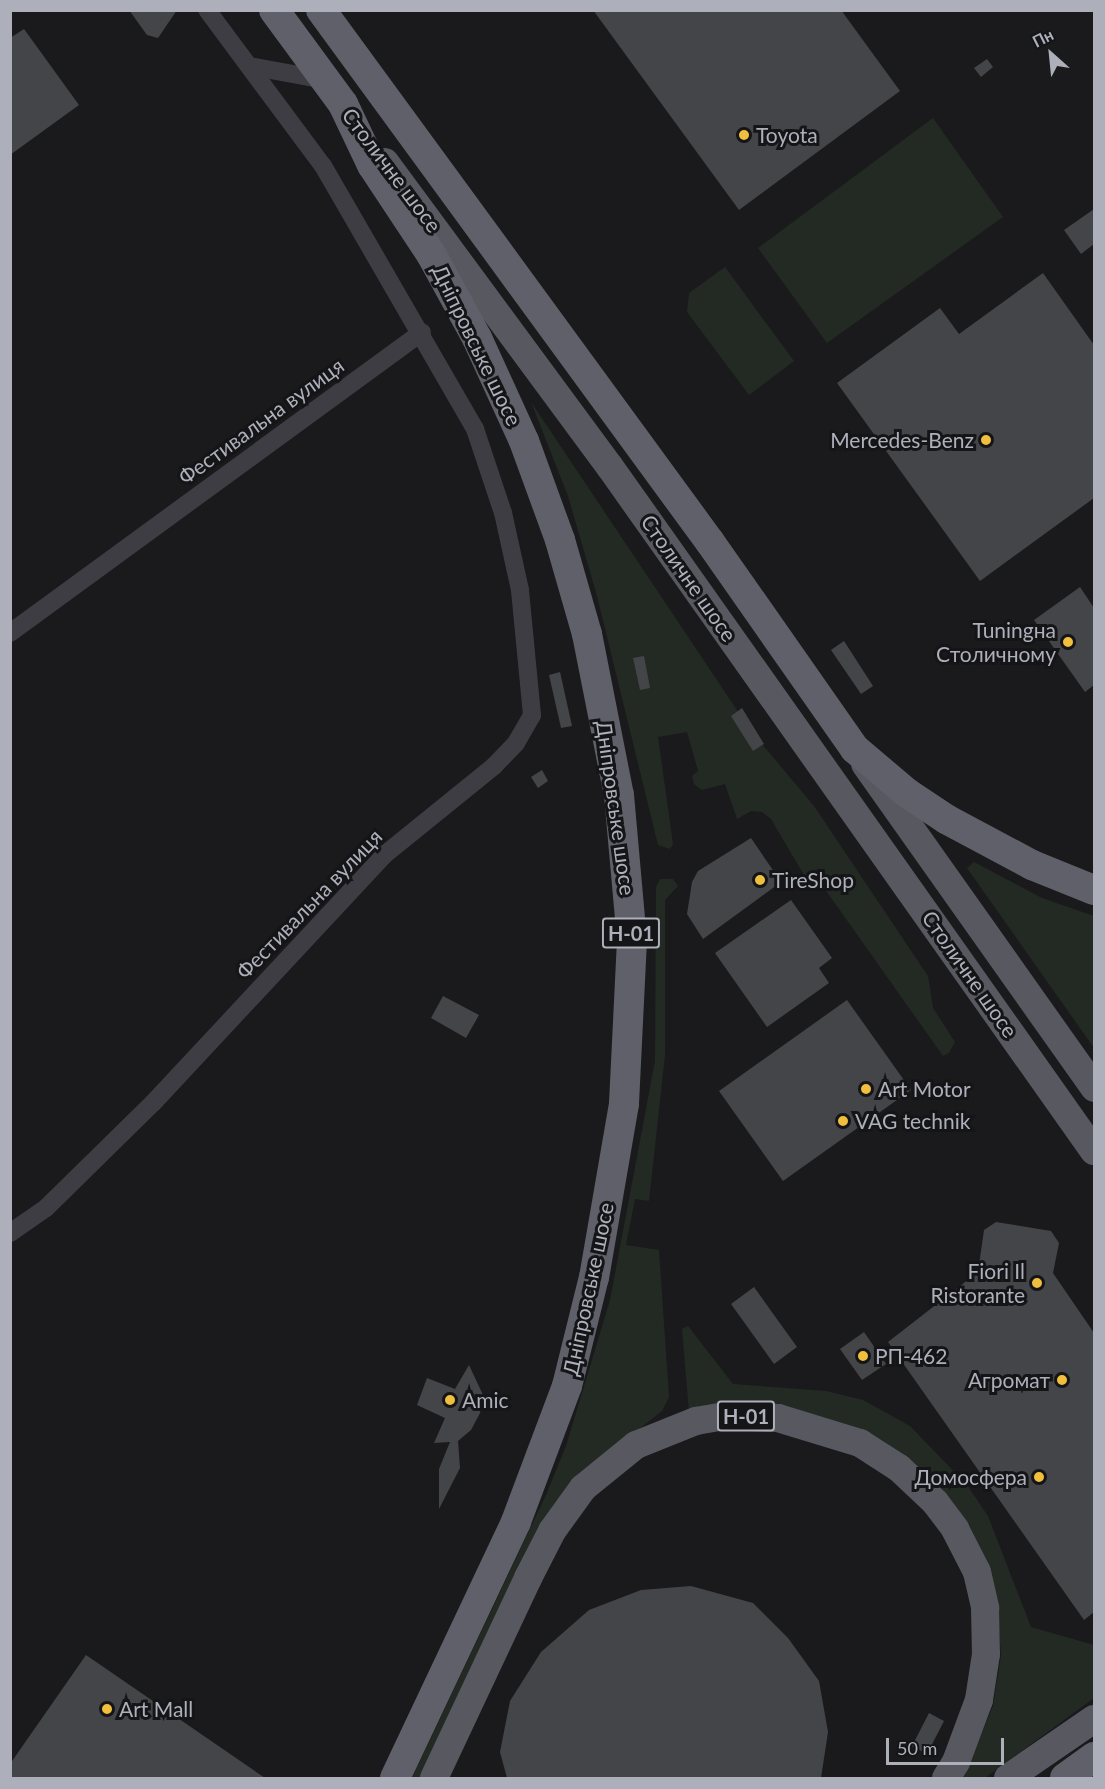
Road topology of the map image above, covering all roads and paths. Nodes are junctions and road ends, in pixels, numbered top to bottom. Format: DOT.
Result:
graph roads {
  1 [pos="207,10"];
  2 [pos="274,10"];
  3 [pos="321,10"];
  4 [pos="249,66"];
  5 [pos="325,80"];
  6 [pos="343,104"];
  7 [pos="422,332"];
  8 [pos="10,633"];
  9 [pos="855,749"];
  10 [pos="1095,890"];
  11 [pos="1095,1089"];
  12 [pos="1095,1151"];
  13 [pos="10,1233"];
  14 [pos="1095,1719"];
  15 [pos="395,1779"];
  16 [pos="434,1779"];
  17 [pos="946,1779"];
  18 [pos="1008,1779"];
  1 -- 4 [label="street, Фестивальна вулиця"];
  2 -- 5 [label="highway, Столичне шосе"];
  3 -- 9 [label="highway, Столичне шосе"];
  4 -- 5 [label="street"];
  4 -- 7 [label="street, Фестивальна вулиця"];
  5 -- 6 [label="highway, Столичне шосе"];
  6 -- 12 [label="main road, Столичне шосе"];
  6 -- 15 [label="highway, Дніпровське шосе / Н-01"];
  7 -- 8 [label="street, Фестивальна вулиця"];
  7 -- 13 [label="street, Фестивальна вулиця"];
  9 -- 10 [label="highway"];
  9 -- 11 [label="main road, Столичне шосе"];
  14 -- 18 [label="main road"];
  16 -- 17 [label="main road, Н-01"];
}
